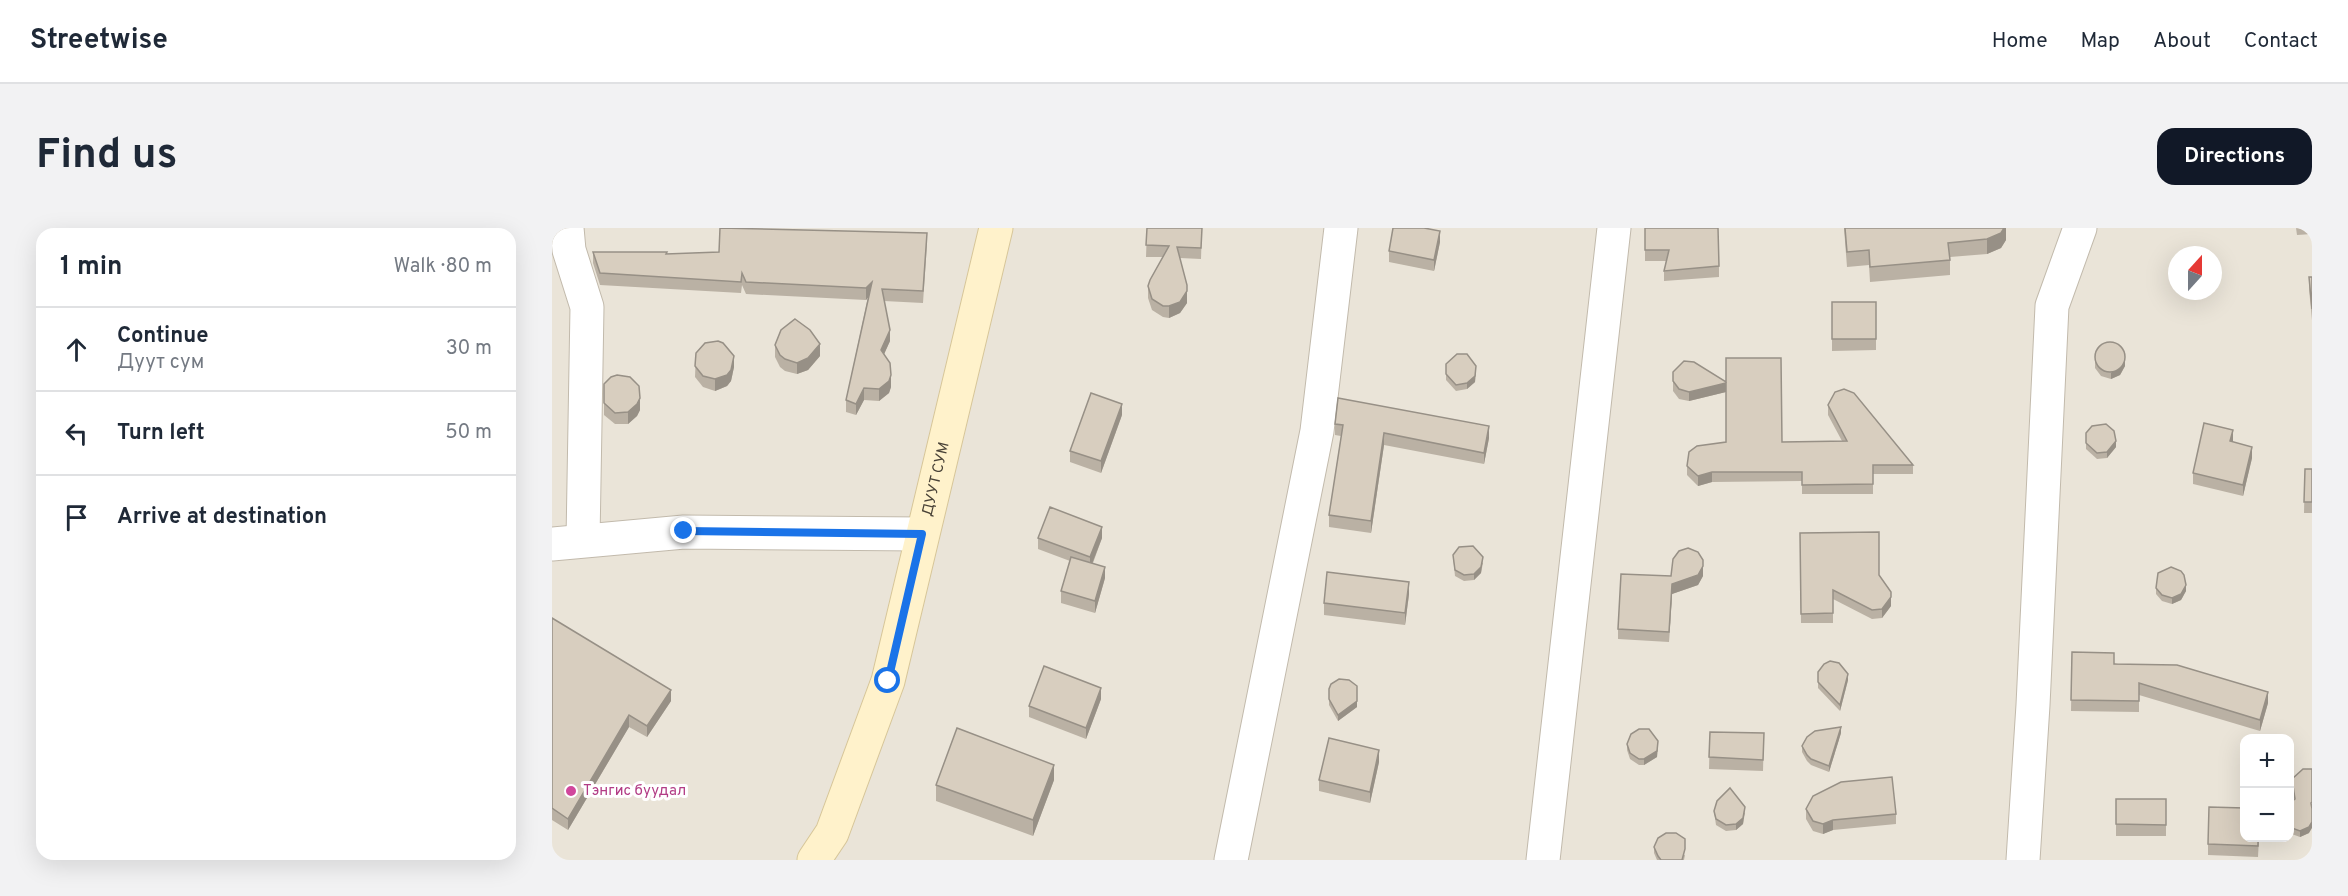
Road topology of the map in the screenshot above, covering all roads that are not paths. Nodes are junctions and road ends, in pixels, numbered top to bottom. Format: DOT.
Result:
graph roads {
  1 [pos="567,228"];
  2 [pos="996,228"];
  3 [pos="1341,228"];
  4 [pos="1614,228"];
  5 [pos="2080,228"];
  6 [pos="922,534"];
  7 [pos="567,542"];
  8 [pos="814,860"];
  9 [pos="1231,860"];
  10 [pos="1544,860"];
  11 [pos="2023,860"];
  1 -- 7 [label="street"];
  2 -- 6 [label="main road, ДУУТ СУМ"];
  3 -- 9 [label="street"];
  4 -- 10 [label="street"];
  5 -- 11 [label="street"];
  6 -- 7 [label="street"];
  6 -- 8 [label="main road, ДУУТ СУМ"];
}
